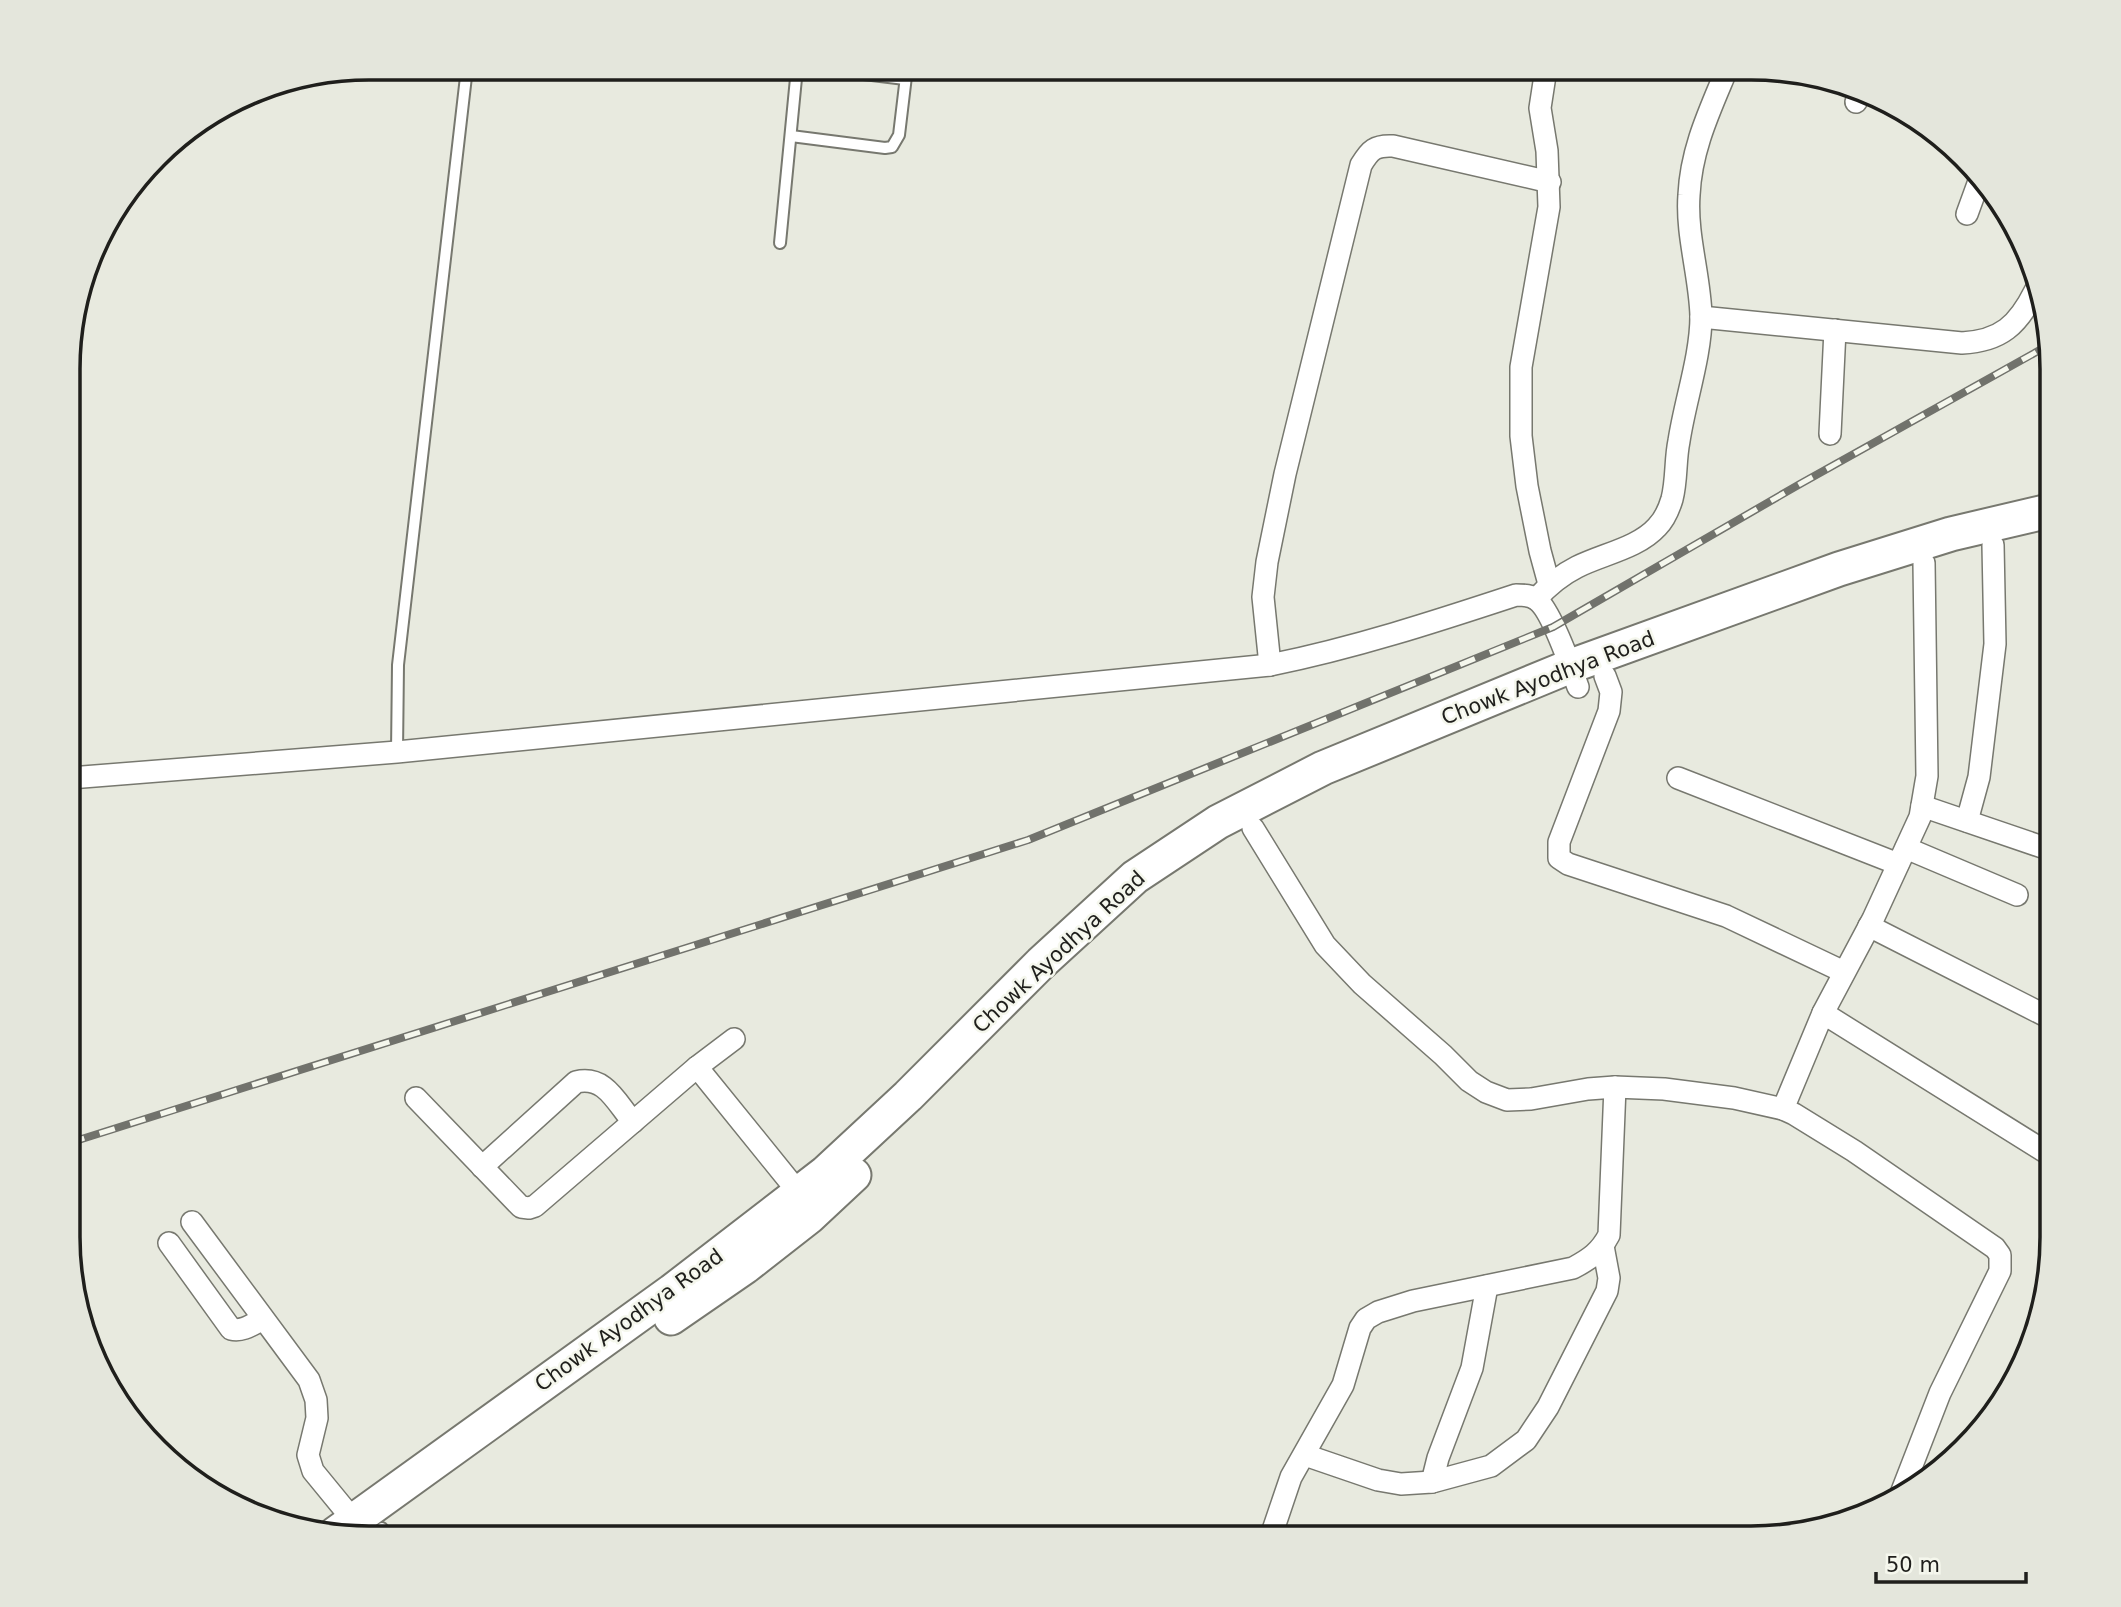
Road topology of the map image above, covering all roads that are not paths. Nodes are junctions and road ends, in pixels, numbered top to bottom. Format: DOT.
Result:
graph roads {
  1 [pos="466,80"];
  2 [pos="796,80"];
  3 [pos="905,80"];
  4 [pos="1544,80"];
  5 [pos="1722,80"];
  6 [pos="791,136"];
  7 [pos="1550,182"];
  8 [pos="1977,188"];
  9 [pos="1968,214"];
  10 [pos="780,243"];
  11 [pos="2031,297"];
  12 [pos="1701,317"];
  13 [pos="1835,330"];
  14 [pos="1830,434"];
  15 [pos="2040,513"];
  16 [pos="2040,536"];
  17 [pos="1993,545"];
  18 [pos="1924,562"];
  19 [pos="1543,592"];
  20 [pos="1270,665"];
  21 [pos="1585,677"];
  22 [pos="397,752"];
  23 [pos="80,777"];
  24 [pos="1678,778"];
  25 [pos="1923,806"];
  26 [pos="1967,821"];
  27 [pos="1253,828"];
  28 [pos="2040,846"];
  29 [pos="1902,856"];
  30 [pos="2017,895"];
  31 [pos="1869,926"];
  32 [pos="1844,972"];
  33 [pos="1823,1013"];
  34 [pos="2040,1013"];
  35 [pos="734,1039"];
  36 [pos="697,1067"];
  37 [pos="1615,1087"];
  38 [pos="416,1098"];
  39 [pos="1783,1109"];
  40 [pos="633,1122"];
  41 [pos="2040,1149"];
  42 [pos="482,1167"];
  43 [pos="799,1194"];
  44 [pos="192,1223"];
  45 [pos="169,1243"];
  46 [pos="1603,1246"];
  47 [pos="737,1257"];
  48 [pos="1487,1286"];
  49 [pos="263,1319"];
  50 [pos="1305,1455"];
  51 [pos="1433,1482"];
  52 [pos="1905,1482"];
  53 [pos="360,1526"];
  54 [pos="374,1526"];
  55 [pos="1274,1526"];
  1 -- 22 [label="lane"];
  2 -- 6 [label="lane"];
  3 -- 6 [label="lane"];
  4 -- 7 [label="street"];
  5 -- 12 [label="street"];
  6 -- 10 [label="lane"];
  7 -- 19 [label="street"];
  7 -- 20 [label="street"];
  8 -- 9 [label="street"];
  11 -- 13 [label="street"];
  12 -- 13 [label="street"];
  12 -- 19 [label="street"];
  13 -- 14 [label="street"];
  15 -- 21 [label="main road, Chowk Ayodhya Road"];
  16 -- 17 [label="main road, Chowk Ayodhya Road"];
  17 -- 18 [label="main road, Chowk Ayodhya Road"];
  17 -- 26 [label="street"];
  18 -- 21 [label="main road, Chowk Ayodhya Road"];
  18 -- 25 [label="street"];
  19 -- 20 [label="street"];
  19 -- 21 [label="street"];
  20 -- 22 [label="street"];
  21 -- 27 [label="main road, Chowk Ayodhya Road"];
  21 -- 32 [label="street"];
  21 -- 43 [label="main road, Chowk Ayodhya Road"];
  22 -- 23 [label="street"];
  24 -- 29 [label="street"];
  25 -- 26 [label="street"];
  25 -- 29 [label="street"];
  26 -- 28 [label="street"];
  27 -- 37 [label="street"];
  27 -- 47 [label="main road, Chowk Ayodhya Road"];
  29 -- 30 [label="street"];
  29 -- 31 [label="street"];
  31 -- 32 [label="street"];
  31 -- 34 [label="street"];
  32 -- 33 [label="street"];
  33 -- 39 [label="street"];
  33 -- 41 [label="street"];
  35 -- 36 [label="street"];
  36 -- 40 [label="street"];
  36 -- 43 [label="street"];
  37 -- 39 [label="street"];
  37 -- 46 [label="street"];
  38 -- 42 [label="street"];
  39 -- 52 [label="street"];
  40 -- 42 [label="street"];
  40 -- 42 [label="street"];
  43 -- 47 [label="main road, Chowk Ayodhya Road"];
  44 -- 49 [label="street"];
  45 -- 49 [label="street"];
  46 -- 48 [label="street"];
  46 -- 51 [label="street"];
  47 -- 54 [label="main road, Chowk Ayodhya Road"];
  48 -- 50 [label="street"];
  48 -- 51 [label="street"];
  49 -- 53 [label="street"];
  50 -- 51 [label="street"];
  50 -- 55 [label="street"];
}
